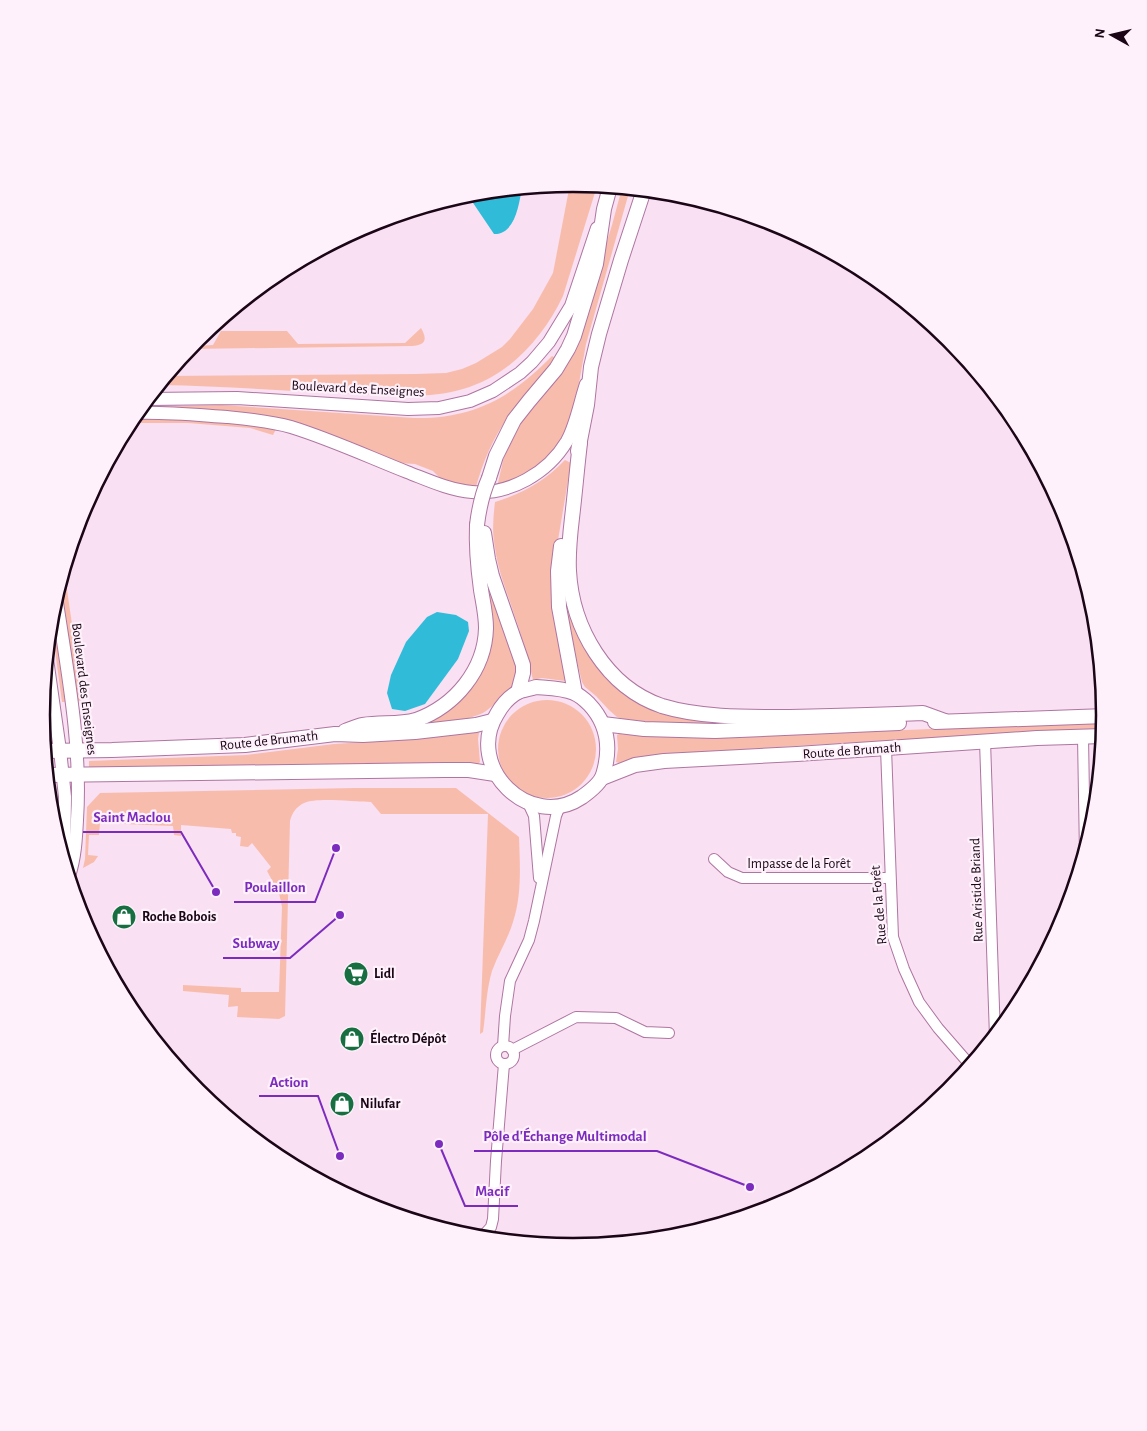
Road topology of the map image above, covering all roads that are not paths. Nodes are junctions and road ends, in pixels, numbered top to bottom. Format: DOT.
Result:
graph roads {
  1 [pos="608,193"];
  2 [pos="642,196"];
  3 [pos="604,209"];
  4 [pos="591,367"];
  5 [pos="163,391"];
  6 [pos="206,397"];
  7 [pos="157,399"];
  8 [pos="147,413"];
  9 [pos="580,443"];
  10 [pos="480,525"];
  11 [pos="59,618"];
  12 [pos="51,686"];
  13 [pos="518,692"];
  14 [pos="575,693"];
  15 [pos="1097,716"];
  16 [pos="492,721"];
  17 [pos="945,721"];
  18 [pos="603,724"];
  19 [pos="334,734"];
  20 [pos="1096,736"];
  21 [pos="1083,737"];
  22 [pos="985,741"];
  23 [pos="886,748"];
  24 [pos="60,750"];
  25 [pos="77,750"];
  26 [pos="51,751"];
  27 [pos="78,774"];
  28 [pos="495,774"];
  29 [pos="53,775"];
  30 [pos="62,775"];
  31 [pos="602,778"];
  32 [pos="528,803"];
  33 [pos="560,806"];
  34 [pos="1085,828"];
  35 [pos="64,836"];
  36 [pos="714,859"];
  37 [pos="72,864"];
  38 [pos="890,878"];
  39 [pos="539,899"];
  40 [pos="995,1026"];
  41 [pos="669,1033"];
  42 [pos="508,1048"];
  43 [pos="967,1061"];
  44 [pos="486,1232"];
  1 -- 3 [label="main road"];
  2 -- 4 [label="main road"];
  3 -- 6 [label="street, Boulevard des Enseignes"];
  3 -- 10 [label="main road, bridge"];
  4 -- 8 [label="street"];
  4 -- 9 [label="main road"];
  5 -- 6 [label="street"];
  6 -- 7 [label="street, Boulevard des Enseignes"];
  9 -- 14 [label="main road"];
  9 -- 17 [label="main road"];
  10 -- 13 [label="main road"];
  10 -- 19 [label="main road"];
  11 -- 25 [label="street, Boulevard des Enseignes"];
  12 -- 24 [label="street"];
  13 -- 14 [label="main road"];
  13 -- 16 [label="main road"];
  14 -- 18 [label="main road"];
  15 -- 17 [label="main road, Route de Brumath"];
  16 -- 19 [label="main road, Route de Brumath"];
  16 -- 28 [label="main road"];
  17 -- 18 [label="main road, Route de Brumath"];
  18 -- 31 [label="main road"];
  19 -- 25 [label="main road, Route de Brumath"];
  20 -- 21 [label="main road, Route de Brumath"];
  21 -- 22 [label="main road, Route de Brumath"];
  21 -- 34 [label="street"];
  22 -- 23 [label="main road, Route de Brumath"];
  22 -- 40 [label="street, Rue Aristide Briand"];
  23 -- 31 [label="main road, Route de Brumath"];
  23 -- 38 [label="street, Rue de la Forêt"];
  24 -- 25 [label="main road, Route de Brumath"];
  24 -- 26 [label="main road, Route de Brumath"];
  24 -- 30 [label="street"];
  25 -- 27 [label="street, Boulevard des Enseignes"];
  27 -- 28 [label="main road, Route de Brumath"];
  27 -- 30 [label="main road, Route de Brumath"];
  27 -- 37 [label="street, Boulevard des Enseignes"];
  28 -- 32 [label="main road"];
  29 -- 30 [label="main road, Route de Brumath"];
  30 -- 35 [label="street"];
  31 -- 33 [label="main road"];
  32 -- 33 [label="main road"];
  32 -- 39 [label="street"];
  33 -- 39 [label="street"];
  36 -- 38 [label="street, Impasse de la Forêt"];
  38 -- 43 [label="street, Rue de la Forêt"];
  39 -- 42 [label="street"];
  41 -- 42 [label="street"];
  42 -- 44 [label="street"];
}
